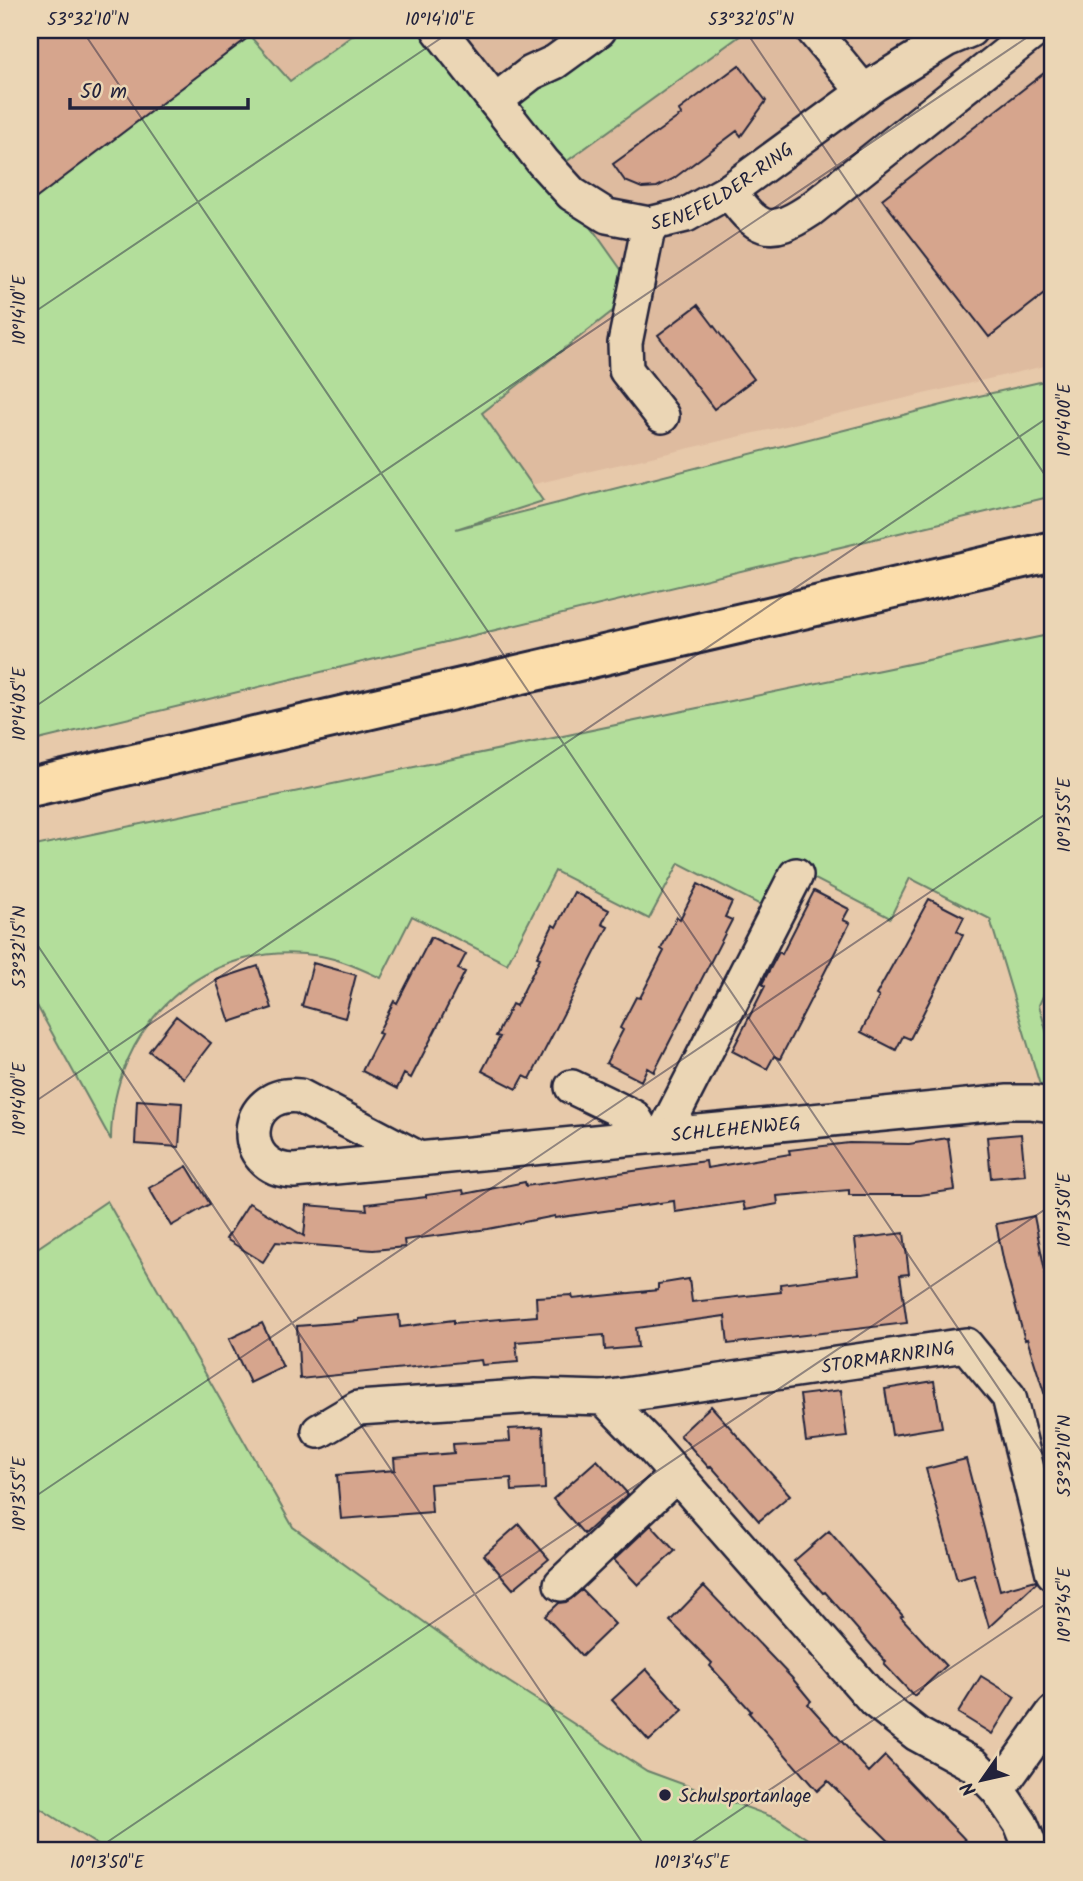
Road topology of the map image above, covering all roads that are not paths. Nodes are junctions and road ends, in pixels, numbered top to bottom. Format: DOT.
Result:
graph roads {
  1 [pos="439,30"];
  2 [pos="599,30"];
  3 [pos="813,30"];
  4 [pos="970,30"];
  5 [pos="1036,30"];
  6 [pos="864,92"];
  7 [pos="495,101"];
  8 [pos="729,191"];
  9 [pos="649,225"];
  10 [pos="662,416"];
  11 [pos="1053,551"];
  12 [pos="30,788"];
  13 [pos="796,876"];
  14 [pos="572,1087"];
  15 [pos="1053,1105"];
  16 [pos="652,1136"];
  17 [pos="420,1158"];
  18 [pos="604,1398"];
  19 [pos="319,1431"];
  20 [pos="676,1475"];
  21 [pos="1053,1573"];
  22 [pos="561,1584"];
  23 [pos="1053,1713"];
  24 [pos="998,1790"];
  25 [pos="1032,1851"];
  1 -- 7 [label="street, SENEFELDER-RING"];
  2 -- 7 [label="street"];
  3 -- 6 [label="street"];
  4 -- 6 [label="street, SENEFELDER-RING"];
  5 -- 8 [label="street"];
  6 -- 8 [label="street, SENEFELDER-RING"];
  7 -- 9 [label="street, SENEFELDER-RING"];
  8 -- 9 [label="street, SENEFELDER-RING"];
  9 -- 10 [label="street"];
  11 -- 12 [label="highway"];
  13 -- 16 [label="street"];
  14 -- 16 [label="street"];
  15 -- 16 [label="street, SCHLEHENWEG"];
  16 -- 17 [label="street, SCHLEHENWEG"];
  18 -- 19 [label="street, STORMARNRING"];
  18 -- 20 [label="street"];
  18 -- 21 [label="street, STORMARNRING"];
  20 -- 22 [label="street"];
  20 -- 24 [label="street"];
  23 -- 24 [label="street"];
  24 -- 25 [label="street"];
}
